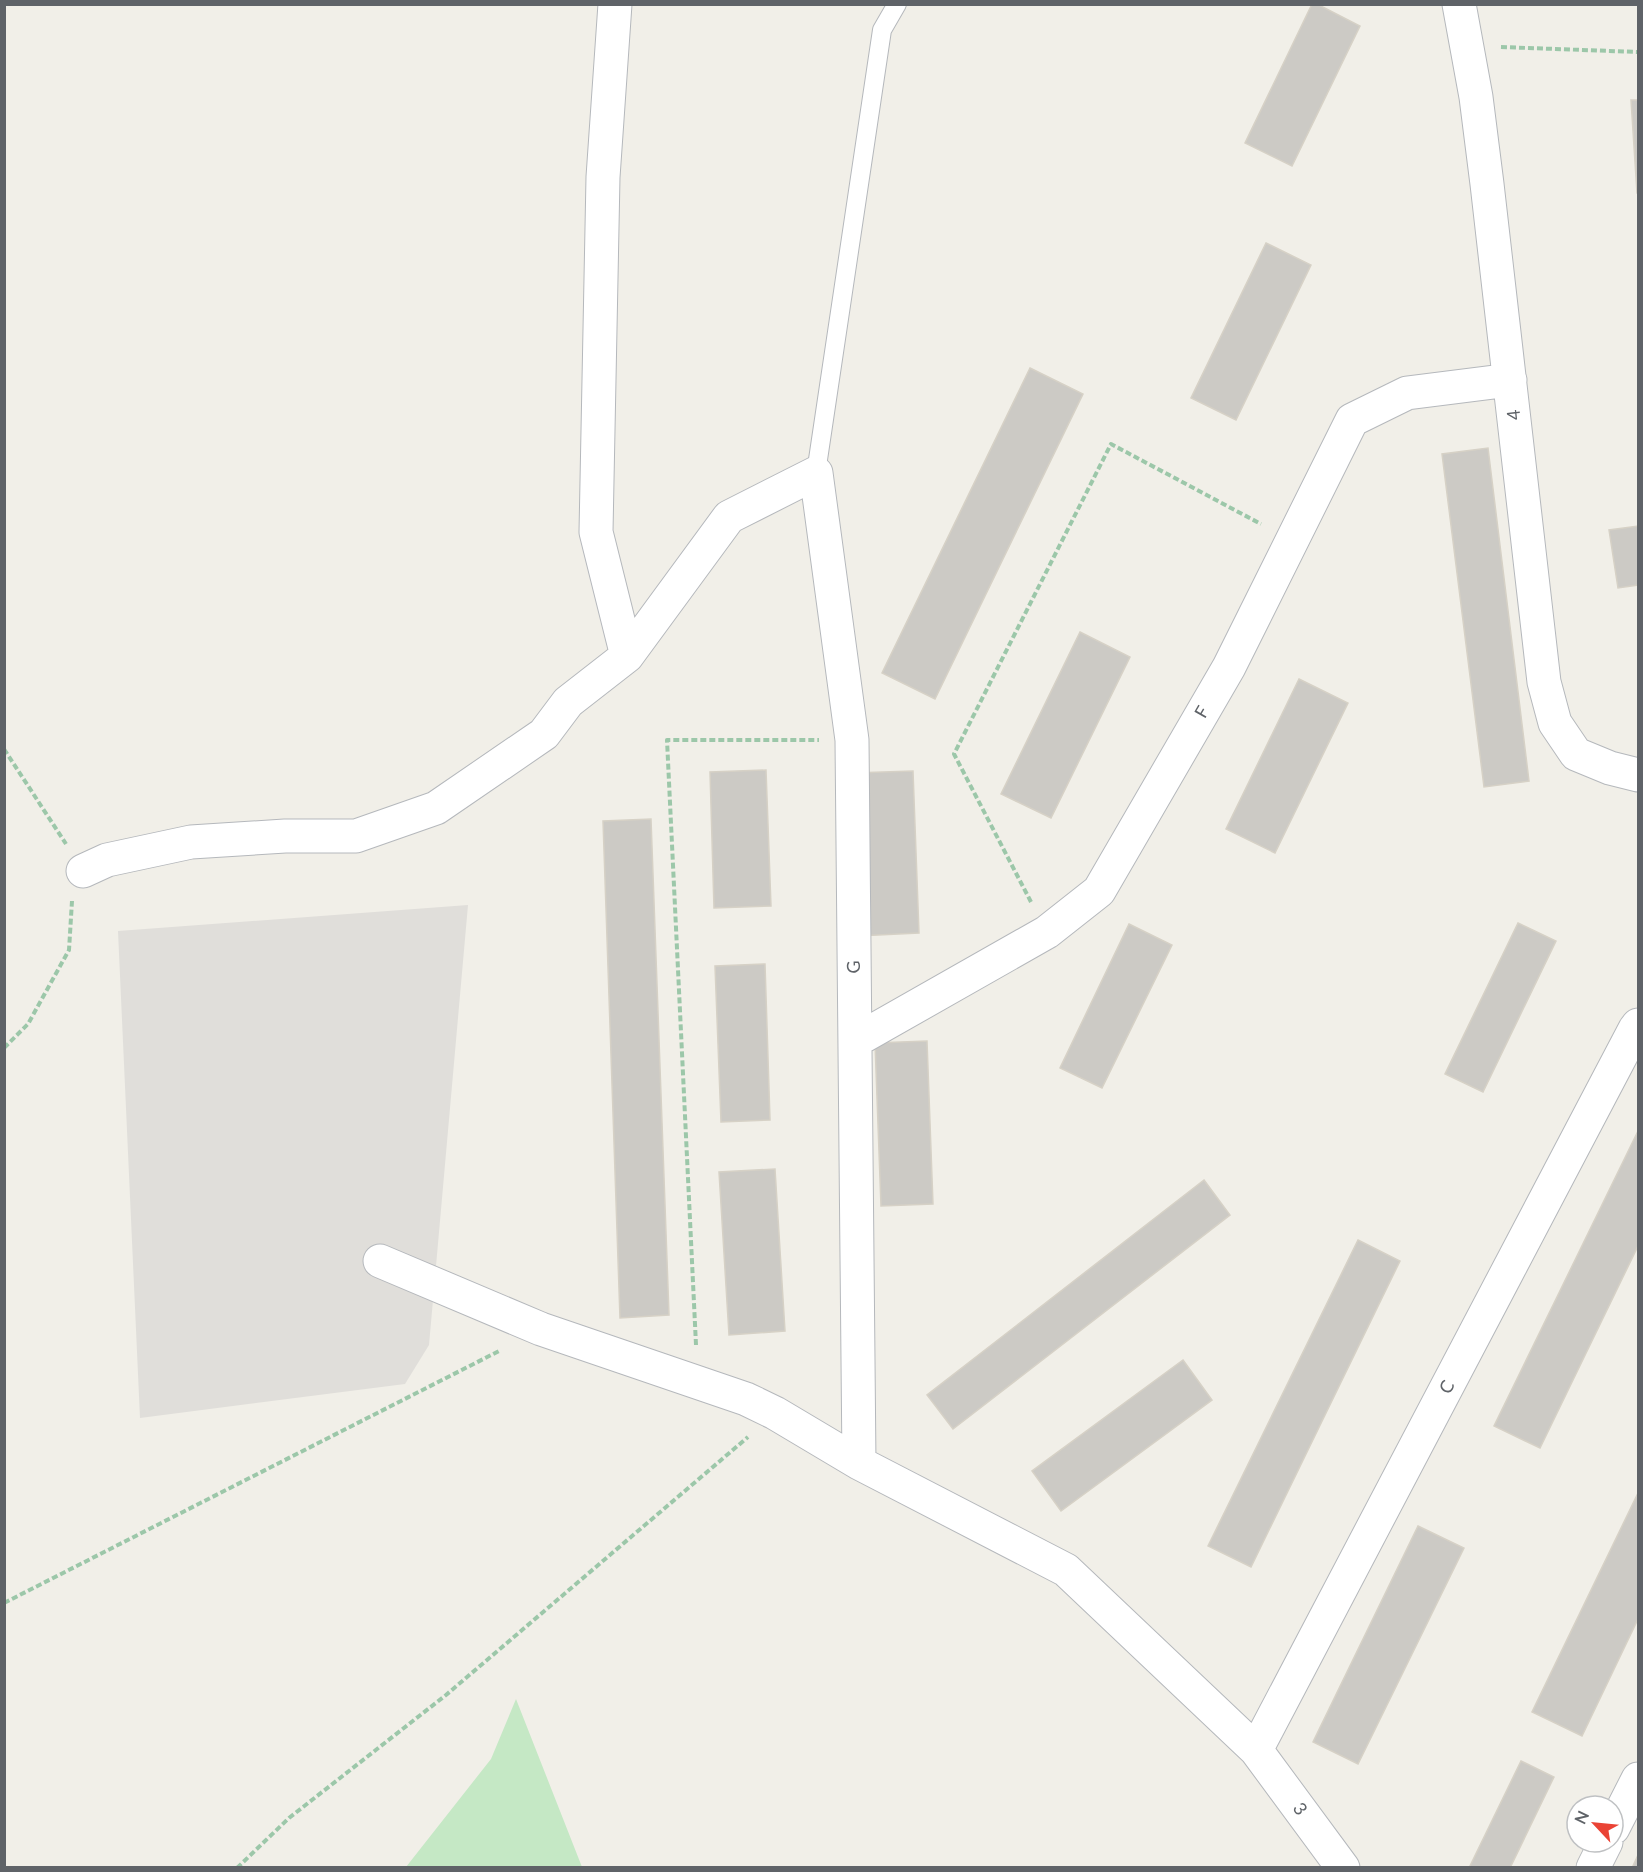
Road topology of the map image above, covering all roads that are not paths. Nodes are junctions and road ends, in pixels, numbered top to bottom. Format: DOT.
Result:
graph roads {
  1 [pos="615,4"];
  2 [pos="897,4"];
  3 [pos="1459,4"];
  4 [pos="1510,380"];
  5 [pos="816,473"];
  6 [pos="627,656"];
  7 [pos="1638,775"];
  8 [pos="83,871"];
  9 [pos="1638,1025"];
  10 [pos="855,1041"];
  11 [pos="380,1261"];
  12 [pos="859,1463"];
  13 [pos="1256,1750"];
  14 [pos="1638,1779"];
  15 [pos="1625,1804"];
  16 [pos="1600,1854"];
  17 [pos="1343,1868"];
  18 [pos="1593,1868"];
  1 -- 6 [label="street"];
  2 -- 5 [label="lane"];
  3 -- 4 [label="street, 4"];
  4 -- 7 [label="street, 4"];
  4 -- 10 [label="street, F"];
  5 -- 6 [label="street"];
  5 -- 10 [label="street, G"];
  6 -- 8 [label="street"];
  9 -- 13 [label="street, C"];
  10 -- 12 [label="street, G"];
  11 -- 12 [label="street, 3"];
  12 -- 13 [label="street, 3"];
  13 -- 17 [label="street, 3"];
  14 -- 15 [label="street"];
  16 -- 18 [label="street"];
}
